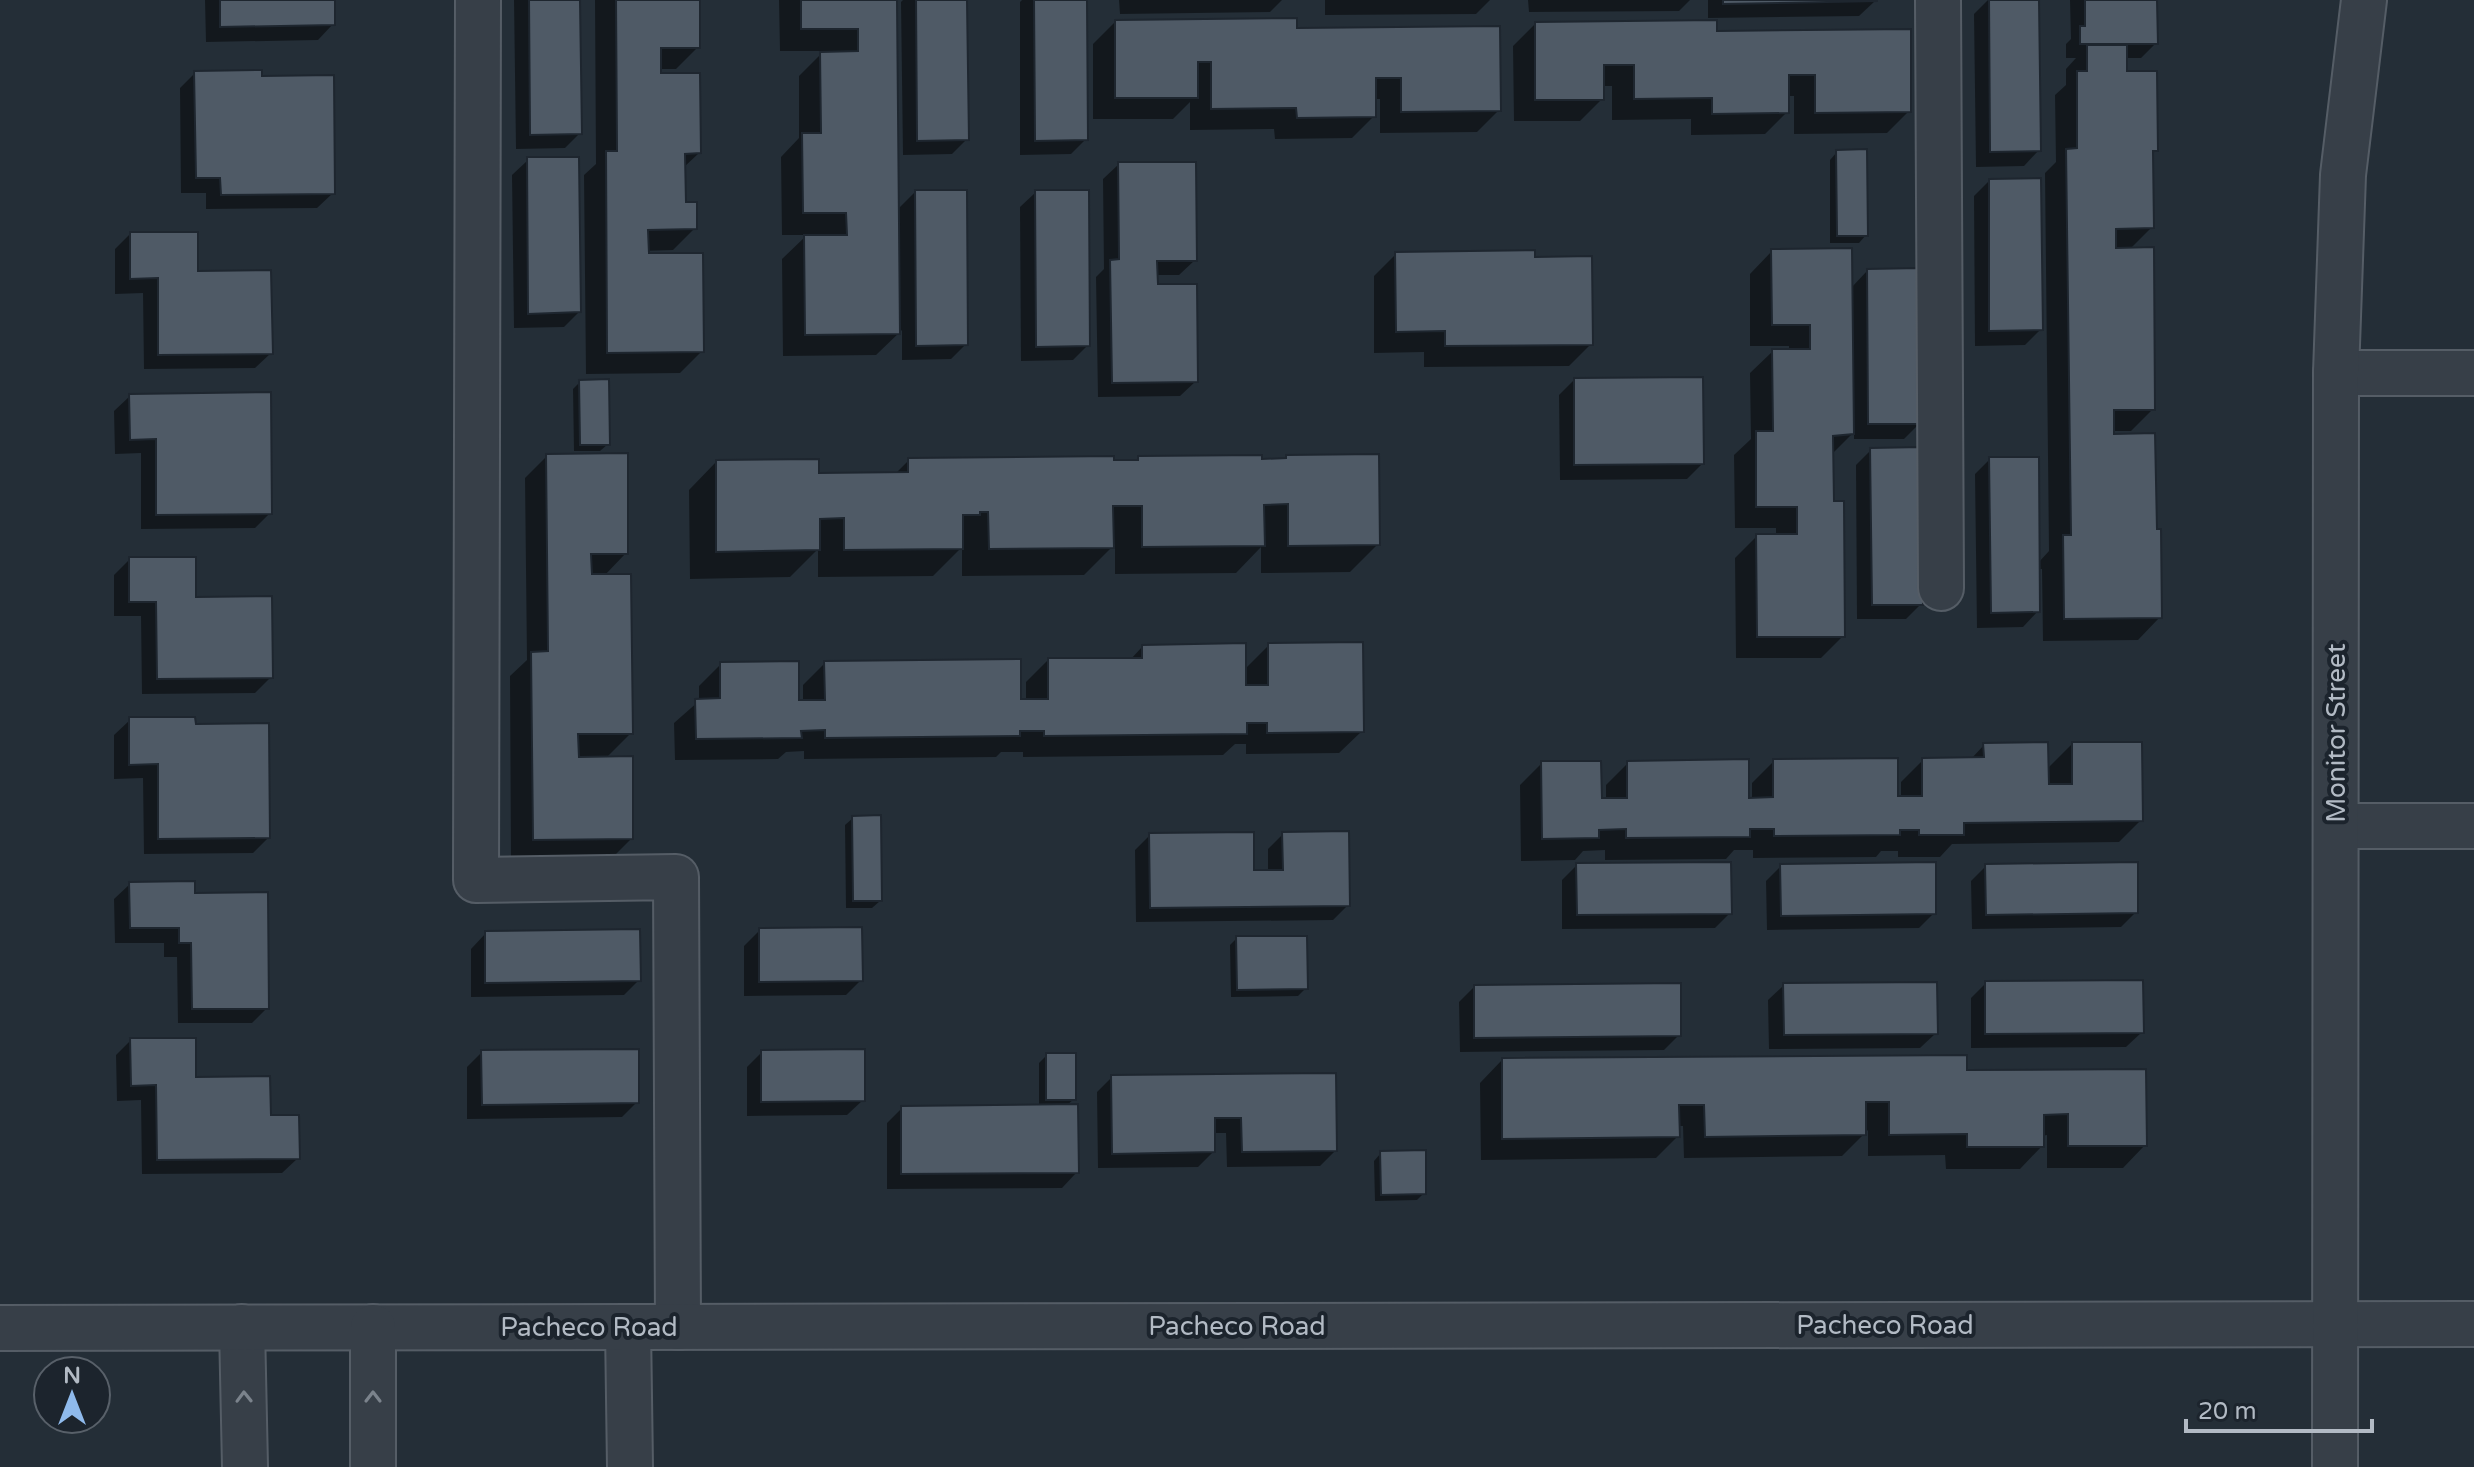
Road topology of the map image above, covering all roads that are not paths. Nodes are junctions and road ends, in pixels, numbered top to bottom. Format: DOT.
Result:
graph roads {
  1 [pos="478,0"];
  2 [pos="1938,0"];
  3 [pos="2364,0"];
  4 [pos="2336,373"];
  5 [pos="2474,373"];
  6 [pos="1941,588"];
  7 [pos="2336,826"];
  8 [pos="2474,826"];
  9 [pos="2335,1324"];
  10 [pos="2474,1324"];
  11 [pos="242,1327"];
  12 [pos="373,1327"];
  13 [pos="628,1327"];
  14 [pos="678,1327"];
  15 [pos="0,1328"];
  16 [pos="245,1467"];
  17 [pos="373,1467"];
  18 [pos="630,1467"];
  19 [pos="2335,1467"];
  1 -- 14 [label="street"];
  2 -- 6 [label="street"];
  3 -- 4 [label="street, Monitor Street"];
  4 -- 5 [label="street"];
  4 -- 7 [label="street, Monitor Street"];
  7 -- 8 [label="street"];
  7 -- 9 [label="street, Monitor Street"];
  9 -- 10 [label="street, Pacheco Road"];
  9 -- 14 [label="street, Pacheco Road"];
  9 -- 19 [label="street, Monitor Street"];
  11 -- 12 [label="street, Pacheco Road"];
  11 -- 15 [label="street, Pacheco Road"];
  16 -- 11 [label="street, one-way"];
  12 -- 13 [label="street, Pacheco Road"];
  17 -- 12 [label="street, one-way"];
  13 -- 14 [label="street, Pacheco Road"];
  13 -- 18 [label="street"];
}
